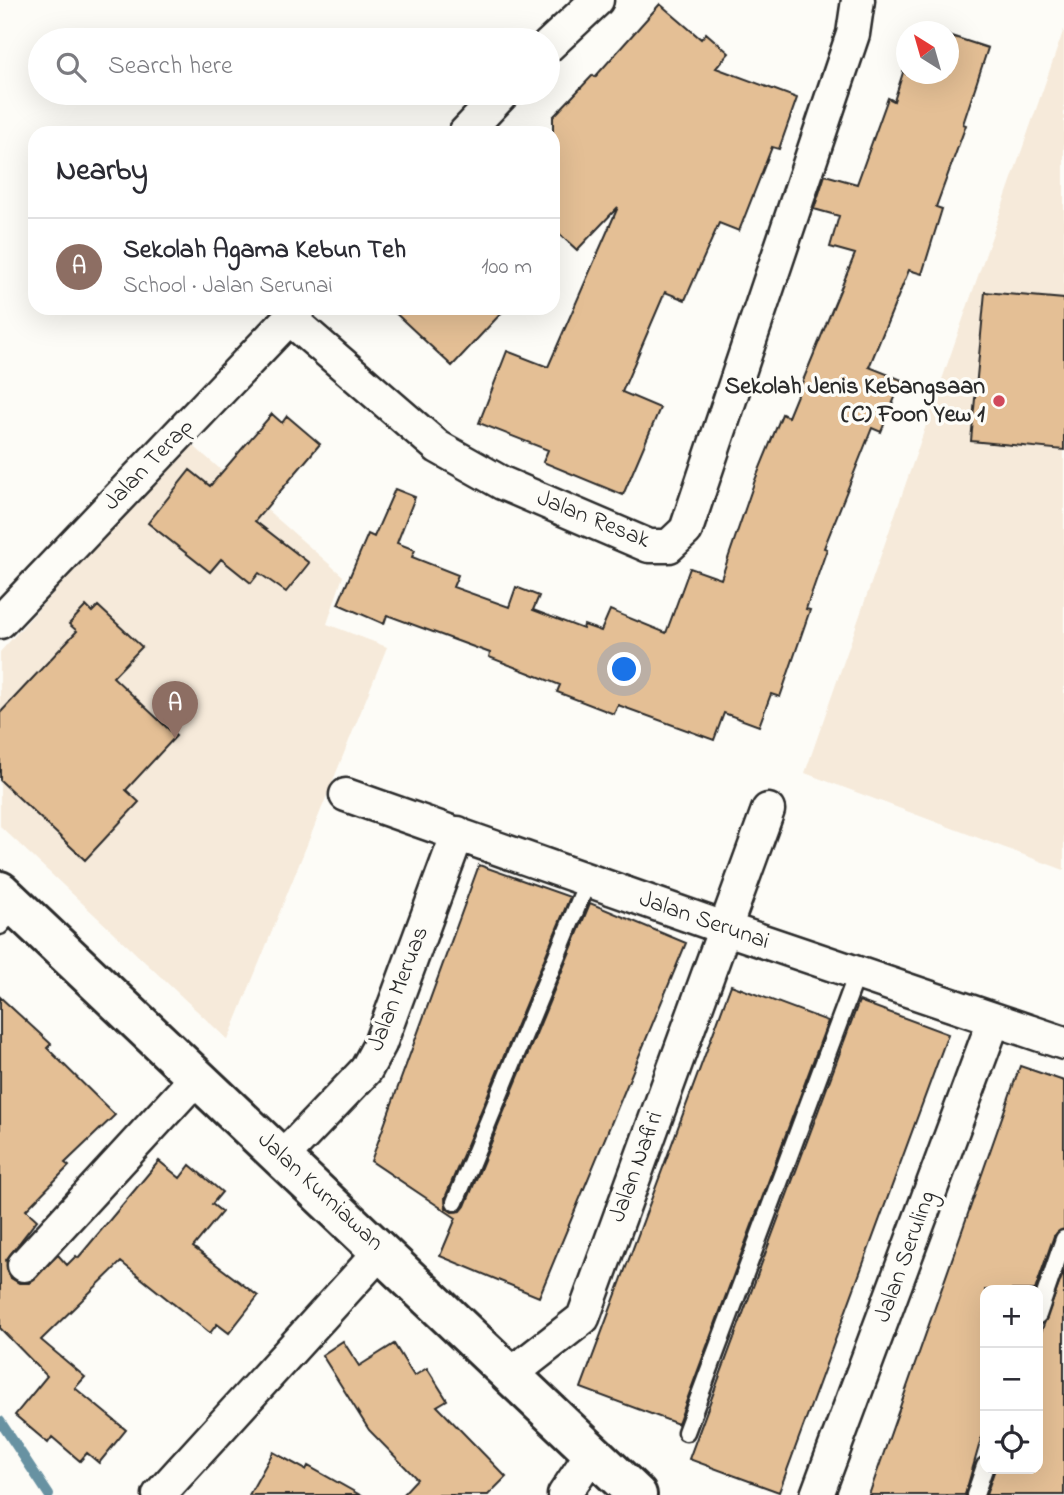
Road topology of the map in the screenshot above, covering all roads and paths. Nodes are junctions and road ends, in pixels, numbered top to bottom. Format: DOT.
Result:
graph roads {
  1 [pos="597,0"];
  2 [pos="858,0"];
  3 [pos="560,35"];
  4 [pos="492,105"];
  5 [pos="472,126"];
  6 [pos="292,315"];
  7 [pos="296,315"];
  8 [pos="0,622"];
  9 [pos="346,795"];
  10 [pos="768,810"];
  11 [pos="458,834"];
  12 [pos="589,880"];
  13 [pos="6,908"];
  14 [pos="724,928"];
  15 [pos="857,974"];
  16 [pos="994,1020"];
  17 [pos="1064,1043"];
  18 [pos="197,1077"];
  19 [pos="283,1157"];
  20 [pos="455,1202"];
  21 [pos="1064,1239"];
  22 [pos="382,1250"];
  23 [pos="24,1265"];
  24 [pos="1043,1300"];
  25 [pos="510,1375"];
  26 [pos="686,1432"];
  27 [pos="592,1453"];
  28 [pos="982,1474"];
  29 [pos="159,1495"];
  30 [pos="564,1495"];
  31 [pos="637,1495"];
  32 [pos="817,1495"];
  33 [pos="975,1495"];
  1 -- 3 [label="street"];
  2 -- 7 [label="street, Jalan Resak"];
  4 -- 5 [label="street"];
  6 -- 8 [label="street, Jalan Terap"];
  9 -- 11 [label="street, Jalan Serunai"];
  10 -- 14 [label="street, Jalan Nafiri"];
  11 -- 12 [label="street, Jalan Serunai"];
  11 -- 19 [label="street, Jalan Meruas"];
  12 -- 14 [label="street, Jalan Serunai"];
  12 -- 20 [label="lane"];
  13 -- 18 [label="street, Jalan Kurniawan"];
  14 -- 15 [label="street, Jalan Serunai"];
  14 -- 25 [label="street, Jalan Nafiri"];
  15 -- 16 [label="street, Jalan Serunai"];
  15 -- 26 [label="lane"];
  16 -- 17 [label="street, Jalan Serunai"];
  16 -- 32 [label="street, Jalan Seruling"];
  18 -- 19 [label="street, Jalan Kurniawan"];
  18 -- 23 [label="street"];
  19 -- 22 [label="street, Jalan Kurniawan"];
  21 -- 24 [label="lane"];
  22 -- 25 [label="street, Jalan Kurniawan"];
  22 -- 29 [label="street"];
  25 -- 27 [label="street, Jalan Kurniawan"];
  27 -- 30 [label="street"];
  27 -- 31 [label="street, Jalan Kurniawan"];
  28 -- 33 [label="lane"];
}
